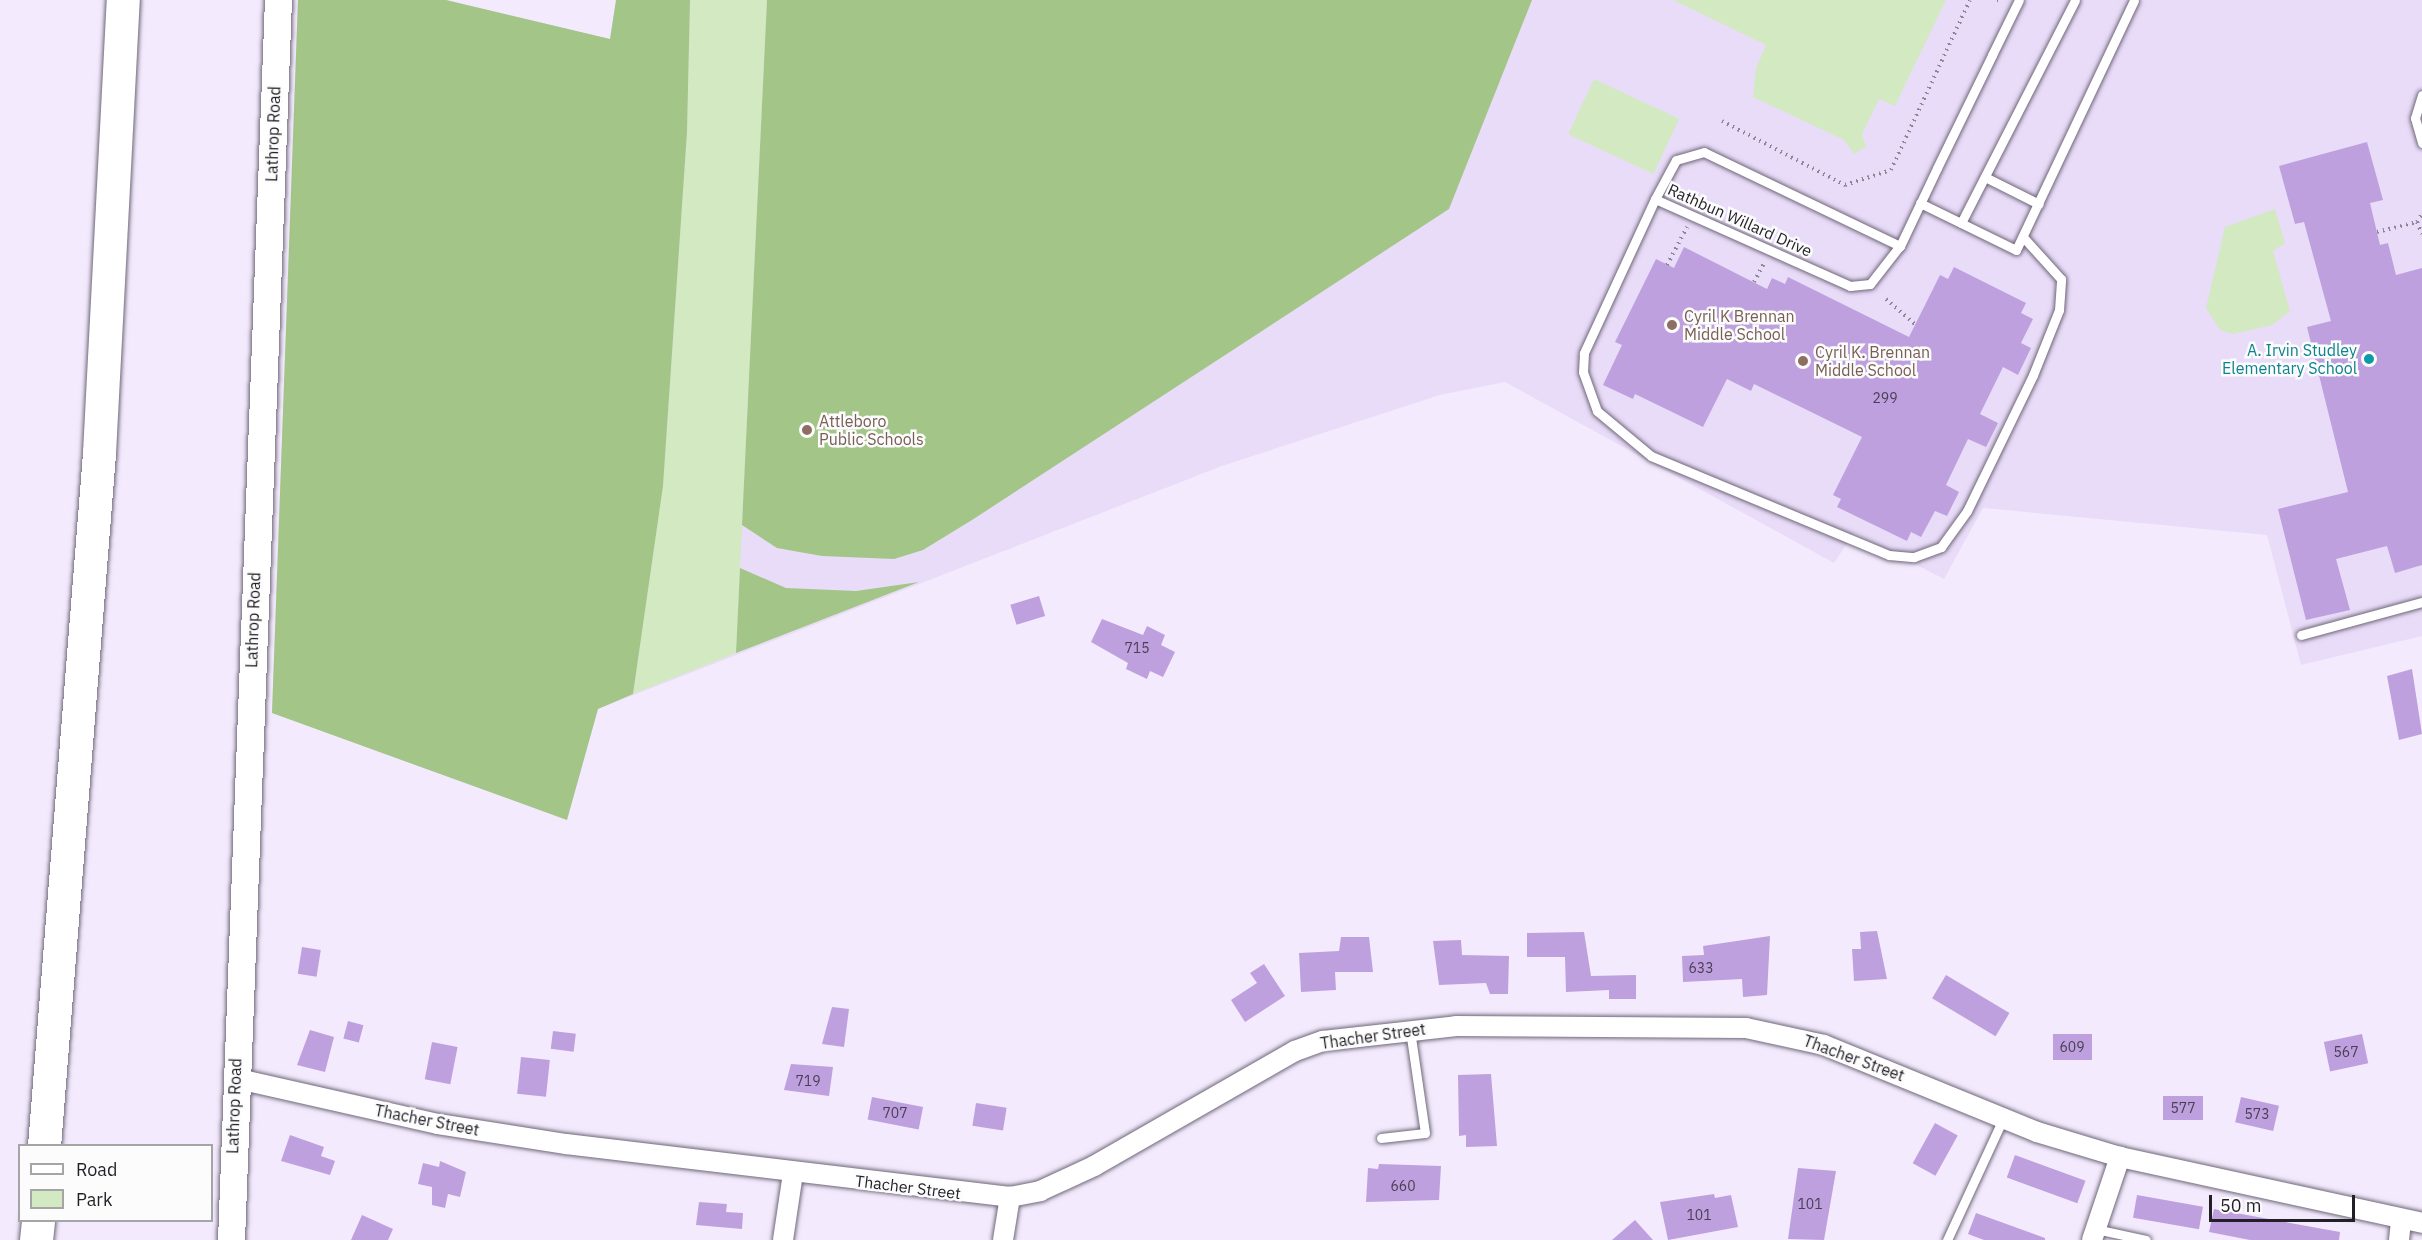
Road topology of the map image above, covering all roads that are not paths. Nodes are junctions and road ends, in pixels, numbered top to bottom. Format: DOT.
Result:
graph roads {
  1 [pos="123,0"];
  2 [pos="278,0"];
  3 [pos="2019,0"];
  4 [pos="2075,0"];
  5 [pos="2134,0"];
  6 [pos="2422,95"];
  7 [pos="2422,143"];
  8 [pos="1985,177"];
  9 [pos="1655,199"];
  10 [pos="1920,203"];
  11 [pos="2039,204"];
  12 [pos="1961,223"];
  13 [pos="2023,237"];
  14 [pos="1900,246"];
  15 [pos="2422,602"];
  16 [pos="2301,635"];
  17 [pos="1410,1030"];
  18 [pos="234,1078"];
  19 [pos="2003,1119"];
  20 [pos="1381,1138"];
  21 [pos="44,1144"];
  22 [pos="2120,1157"];
  23 [pos="793,1173"];
  24 [pos="1010,1197"];
  25 [pos="2401,1220"];
  26 [pos="38,1222"];
  27 [pos="2422,1224"];
  28 [pos="2094,1235"];
  29 [pos="36,1240"];
  30 [pos="231,1240"];
  31 [pos="783,1240"];
  32 [pos="1003,1240"];
  33 [pos="1947,1240"];
  34 [pos="2146,1240"];
  35 [pos="2399,1240"];
  1 -- 21 [label="highway"];
  2 -- 18 [label="main road, Lathrop Road"];
  3 -- 10 [label="lane, Rathbun Willard Drive"];
  4 -- 8 [label="lane"];
  5 -- 11 [label="lane"];
  6 -- 7 [label="lane"];
  8 -- 11 [label="lane"];
  8 -- 12 [label="lane"];
  9 -- 13 [label="lane"];
  9 -- 14 [label="lane, Rathbun Willard Drive"];
  9 -- 14 [label="lane, Rathbun Willard Drive"];
  10 -- 12 [label="lane"];
  10 -- 14 [label="lane, Rathbun Willard Drive"];
  11 -- 13 [label="lane"];
  12 -- 13 [label="lane"];
  15 -- 16 [label="lane"];
  17 -- 19 [label="street, Thacher Street"];
  17 -- 20 [label="lane"];
  17 -- 24 [label="street, Thacher Street"];
  18 -- 23 [label="street, Thacher Street"];
  18 -- 30 [label="main road, Lathrop Road"];
  19 -- 22 [label="street, Thacher Street"];
  19 -- 33 [label="lane"];
  22 -- 25 [label="street, Thacher Street"];
  22 -- 28 [label="street"];
  23 -- 24 [label="street, Thacher Street"];
  23 -- 31 [label="street"];
  24 -- 32 [label="street"];
  25 -- 27 [label="street, Thacher Street"];
  25 -- 35 [label="street"];
  26 -- 29 [label="highway"];
  28 -- 34 [label="lane"];
}
